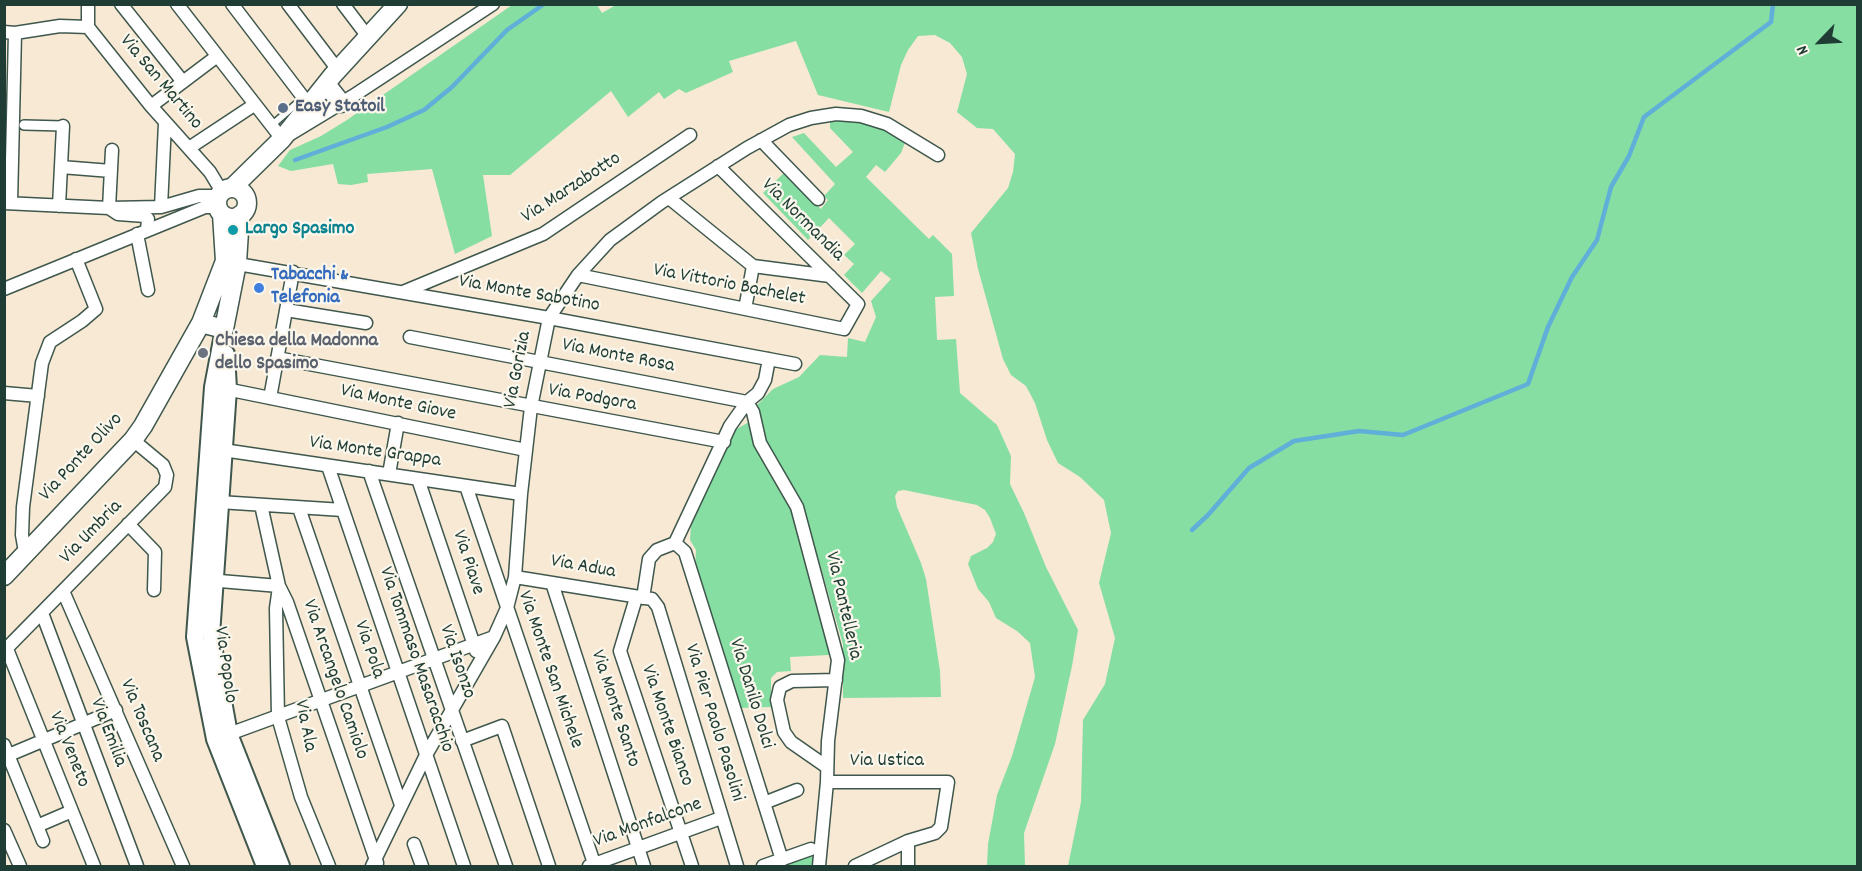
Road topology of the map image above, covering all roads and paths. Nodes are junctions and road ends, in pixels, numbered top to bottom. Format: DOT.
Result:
graph roads {
  1 [pos="88,4"];
  2 [pos="121,4"];
  3 [pos="177,4"];
  4 [pos="232,4"];
  5 [pos="288,4"];
  6 [pos="343,4"];
  7 [pos="398,4"];
  8 [pos="493,4"];
  9 [pos="88,27"];
  10 [pos="10,32"];
  11 [pos="368,37"];
  12 [pos="216,57"];
  13 [pos="332,76"];
  14 [pos="183,82"];
  15 [pos="306,101"];
  16 [pos="341,103"];
  17 [pos="254,105"];
  18 [pos="151,106"];
  19 [pos="165,123"];
  20 [pos="24,125"];
  21 [pos="63,126"];
  22 [pos="273,128"];
  23 [pos="690,135"];
  24 [pos="760,140"];
  25 [pos="189,148"];
  26 [pos="112,150"];
  27 [pos="938,155"];
  28 [pos="718,166"];
  29 [pos="62,167"];
  30 [pos="111,171"];
  31 [pos="669,198"];
  32 [pos="227,199"];
  33 [pos="818,199"];
  34 [pos="8,203"];
  35 [pos="59,206"];
  36 [pos="161,207"];
  37 [pos="109,208"];
  38 [pos="142,232"];
  39 [pos="76,259"];
  40 [pos="231,262"];
  41 [pos="753,266"];
  42 [pos="293,272"];
  43 [pos="578,275"];
  44 [pos="830,276"];
  45 [pos="8,285"];
  46 [pos="147,290"];
  47 [pos="402,292"];
  48 [pos="858,304"];
  49 [pos="745,309"];
  50 [pos="286,310"];
  51 [pos="549,318"];
  52 [pos="201,323"];
  53 [pos="366,323"];
  54 [pos="224,329"];
  55 [pos="410,337"];
  56 [pos="277,358"];
  57 [pos="769,359"];
  58 [pos="540,361"];
  59 [pos="795,363"];
  60 [pos="221,388"];
  61 [pos="4,393"];
  62 [pos="38,396"];
  63 [pos="270,398"];
  64 [pos="747,402"];
  65 [pos="531,407"];
  66 [pos="398,423"];
  67 [pos="133,440"];
  68 [pos="724,442"];
  69 [pos="223,450"];
  70 [pos="526,450"];
  71 [pos="328,466"];
  72 [pos="369,471"];
  73 [pos="389,474"];
  74 [pos="418,479"];
  75 [pos="466,486"];
  76 [pos="521,494"];
  77 [pos="219,502"];
  78 [pos="261,505"];
  79 [pos="299,508"];
  80 [pos="344,510"];
  81 [pos="128,524"];
  82 [pos="675,543"];
  83 [pos="25,552"];
  84 [pos="6,571"];
  85 [pos="515,577"];
  86 [pos="207,580"];
  87 [pos="552,583"];
  88 [pos="279,586"];
  89 [pos="154,590"];
  90 [pos="63,591"];
  91 [pos="640,598"];
  92 [pos="507,608"];
  93 [pos="42,613"];
  94 [pos="494,637"];
  95 [pos="474,644"];
  96 [pos="6,650"];
  97 [pos="434,659"];
  98 [pos="479,661"];
  99 [pos="398,672"];
  100 [pos="836,680"];
  101 [pos="360,686"];
  102 [pos="320,701"];
  103 [pos="116,710"];
  104 [pos="452,710"];
  105 [pos="278,717"];
  106 [pos="83,724"];
  107 [pos="230,734"];
  108 [pos="44,741"];
  109 [pos="462,741"];
  110 [pos="6,753"];
  111 [pos="426,755"];
  112 [pos="827,766"];
  113 [pos="827,782"];
  114 [pos="797,790"];
  115 [pos="764,802"];
  116 [pos="401,805"];
  117 [pos="72,812"];
  118 [pos="721,818"];
  119 [pos="37,826"];
  120 [pos="4,830"];
  121 [pos="681,833"];
  122 [pos="43,841"];
  123 [pos="908,841"];
  124 [pos="414,843"];
  125 [pos="638,848"];
  126 [pos="812,849"];
  127 [pos="782,860"];
  128 [pos="260,864"];
  129 [pos="375,864"];
  130 [pos="593,866"];
  131 [pos="767,866"];
  132 [pos="20,867"];
  133 [pos="94,867"];
  134 [pos="137,867"];
  135 [pos="183,867"];
  136 [pos="281,867"];
  137 [pos="329,867"];
  138 [pos="422,867"];
  139 [pos="464,867"];
  140 [pos="506,867"];
  141 [pos="549,867"];
  142 [pos="644,867"];
  143 [pos="692,867"];
  144 [pos="737,867"];
  145 [pos="819,867"];
  146 [pos="855,867"];
  147 [pos="908,867"];
  1 -- 9 [label="street"];
  2 -- 14 [label="street"];
  3 -- 12 [label="street"];
  4 -- 15 [label="street"];
  5 -- 13 [label="street"];
  6 -- 11 [label="street"];
  7 -- 11 [label="main road"];
  8 -- 16 [label="street"];
  9 -- 10 [label="street"];
  9 -- 18 [label="street, Via San Martino"];
  10 -- 34 [label="street"];
  11 -- 13 [label="main road"];
  12 -- 14 [label="street"];
  12 -- 17 [label="street"];
  13 -- 15 [label="main road"];
  13 -- 16 [label="main road"];
  14 -- 18 [label="street"];
  15 -- 22 [label="main road"];
  16 -- 22 [label="street"];
  17 -- 22 [label="street"];
  17 -- 25 [label="street"];
  18 -- 19 [label="street, Via San Martino"];
  19 -- 25 [label="street, Via San Martino"];
  19 -- 36 [label="street"];
  20 -- 21 [label="street"];
  21 -- 29 [label="street"];
  22 -- 32 [label="main road"];
  23 -- 47 [label="street, Via Marzabotto"];
  24 -- 27 [label="street, Via Gorizia"];
  24 -- 28 [label="street, Via Gorizia"];
  24 -- 33 [label="street"];
  25 -- 32 [label="street, Via San Martino"];
  26 -- 30 [label="street"];
  28 -- 31 [label="street, Via Gorizia"];
  28 -- 44 [label="street, Via Normandia"];
  29 -- 30 [label="street"];
  29 -- 35 [label="street"];
  30 -- 37 [label="street"];
  31 -- 41 [label="street"];
  31 -- 43 [label="street, Via Gorizia"];
  32 -- 36 [label="street"];
  32 -- 38 [label="street"];
  32 -- 40 [label="main road"];
  34 -- 35 [label="street"];
  35 -- 37 [label="street"];
  36 -- 37 [label="street"];
  37 -- 38 [label="street"];
  38 -- 39 [label="street"];
  38 -- 46 [label="street"];
  39 -- 45 [label="street"];
  39 -- 62 [label="street"];
  40 -- 42 [label="street, Via Monte Sabotino"];
  40 -- 52 [label="main road, Via Ponte Olivo"];
  40 -- 54 [label="main road"];
  41 -- 44 [label="street"];
  41 -- 49 [label="street"];
  42 -- 47 [label="street, Via Monte Sabotino"];
  42 -- 50 [label="street"];
  43 -- 49 [label="street, Via Vittorio Bachelet"];
  43 -- 51 [label="street, Via Gorizia"];
  44 -- 48 [label="street, Via Normandia"];
  47 -- 51 [label="street, Via Monte Sabotino"];
  48 -- 49 [label="street, Via Vittorio Bachelet"];
  50 -- 53 [label="street"];
  50 -- 56 [label="street"];
  51 -- 57 [label="street, Via Monte Sabotino"];
  51 -- 58 [label="street, Via Gorizia"];
  52 -- 54 [label="main road"];
  52 -- 67 [label="main road, Via Ponte Olivo"];
  54 -- 60 [label="street"];
  55 -- 58 [label="street, Via Monte Rosa"];
  56 -- 63 [label="street"];
  56 -- 65 [label="street, Via Podgora"];
  57 -- 59 [label="street, Via Monte Sabotino"];
  57 -- 64 [label="street"];
  58 -- 64 [label="street, Via Monte Rosa"];
  58 -- 65 [label="street, Via Gorizia"];
  60 -- 63 [label="street, Via Monte Giove"];
  60 -- 69 [label="street, Via Popolo"];
  60 -- 86 [label="street, Via Popolo"];
  61 -- 62 [label="street"];
  62 -- 83 [label="street"];
  63 -- 66 [label="street, Via Monte Giove"];
  64 -- 68 [label="street"];
  64 -- 100 [label="street, Via Pantelleria"];
  65 -- 68 [label="street, Via Podgora"];
  65 -- 70 [label="street, Via Gorizia"];
  66 -- 70 [label="street, Via Monte Giove"];
  66 -- 73 [label="street"];
  67 -- 81 [label="street, Via Umbria"];
  67 -- 83 [label="main road, Via Ponte Olivo"];
  68 -- 82 [label="street"];
  69 -- 71 [label="street, Via Monte Grappa"];
  69 -- 77 [label="street, Via Popolo"];
  70 -- 76 [label="street, Via Gorizia"];
  71 -- 72 [label="street, Via Monte Grappa"];
  71 -- 80 [label="street, Via Tommaso Masaracchio"];
  72 -- 73 [label="street, Via Monte Grappa"];
  72 -- 97 [label="street, Via Isonzo"];
  73 -- 74 [label="street, Via Monte Grappa"];
  74 -- 75 [label="street, Via Monte Grappa"];
  74 -- 95 [label="street, Via Piave"];
  75 -- 76 [label="street, Via Monte Grappa"];
  75 -- 92 [label="street, Via Monte San Michele"];
  76 -- 85 [label="street, Via Gorizia"];
  77 -- 78 [label="street"];
  77 -- 86 [label="street, Via Popolo"];
  78 -- 79 [label="street"];
  78 -- 88 [label="street, Via Arcangelo Camiolo"];
  79 -- 80 [label="street"];
  79 -- 101 [label="street, Via Pola"];
  80 -- 99 [label="street, Via Tommaso Masaracchio"];
  81 -- 89 [label="street"];
  81 -- 90 [label="street, Via Umbria"];
  82 -- 91 [label="street, Via Monte Bianco"];
  82 -- 115 [label="street, Via Danilo Dolci"];
  83 -- 84 [label="main road, Via Ponte Olivo"];
  85 -- 87 [label="street, Via Adua"];
  85 -- 92 [label="street, Via Gorizia"];
  86 -- 88 [label="street"];
  86 -- 107 [label="street, Via Popolo"];
  86 -- 128 [label="street, Via Popolo"];
  87 -- 91 [label="street, Via Adua"];
  87 -- 125 [label="street, Via Monte Santo"];
  88 -- 102 [label="street, Via Arcangelo Camiolo"];
  88 -- 105 [label="street, Via Ala"];
  90 -- 93 [label="street, Via Umbria"];
  90 -- 103 [label="street, Via Toscana"];
  91 -- 118 [label="street, Via Pier Paolo Pasolini"];
  91 -- 121 [label="street, Via Monte Bianco"];
  92 -- 94 [label="street, Via Gorizia"];
  92 -- 130 [label="street, Via Monte San Michele"];
  93 -- 96 [label="street, Via Umbria"];
  93 -- 106 [label="street, Via Emilia"];
  94 -- 95 [label="street"];
  94 -- 98 [label="street, Via Gorizia"];
  95 -- 97 [label="street"];
  95 -- 98 [label="street, Via Piave"];
  96 -- 108 [label="street, Via Veneto"];
  97 -- 99 [label="street"];
  97 -- 104 [label="street, Via Isonzo"];
  98 -- 104 [label="street, Via Gorizia"];
  99 -- 101 [label="street"];
  99 -- 111 [label="street, Via Tommaso Masaracchio"];
  100 -- 112 [label="street, Via Pantelleria"];
  100 -- 112 [label="street"];
  101 -- 102 [label="street"];
  101 -- 116 [label="street, Via Pola"];
  102 -- 105 [label="street"];
  102 -- 129 [label="street, Via Arcangelo Camiolo"];
  103 -- 106 [label="street"];
  103 -- 135 [label="street, Via Toscana"];
  104 -- 109 [label="street, Via Isonzo"];
  104 -- 111 [label="street, Via Gorizia"];
  105 -- 107 [label="street"];
  105 -- 137 [label="street, Via Ala"];
  106 -- 108 [label="street"];
  106 -- 134 [label="street, Via Emilia"];
  107 -- 136 [label="street, Via Popolo"];
  108 -- 110 [label="street"];
  108 -- 117 [label="street, Via Veneto"];
  109 -- 140 [label="street, Via Isonzo"];
  109 -- 141 [label="street"];
  110 -- 119 [label="street"];
  111 -- 116 [label="street, Via Gorizia"];
  111 -- 139 [label="street, Via Tommaso Masaracchio"];
  112 -- 113 [label="street, Via Pantelleria"];
  113 -- 123 [label="street, Via Ustica"];
  113 -- 145 [label="street, Via Pantelleria"];
  114 -- 115 [label="street"];
  115 -- 127 [label="street, Via Danilo Dolci"];
  116 -- 129 [label="street, Via Gorizia"];
  117 -- 119 [label="street"];
  117 -- 133 [label="street, Via Veneto"];
  118 -- 121 [label="street, Via Monfalcone"];
  118 -- 144 [label="street, Via Pier Paolo Pasolini"];
  119 -- 122 [label="street"];
  120 -- 132 [label="street"];
  121 -- 125 [label="street, Via Monfalcone"];
  121 -- 143 [label="street, Via Monte Bianco"];
  123 -- 146 [label="street"];
  123 -- 147 [label="street"];
  124 -- 138 [label="street"];
  125 -- 130 [label="street, Via Monfalcone"];
  125 -- 142 [label="street, Via Monte Santo"];
  126 -- 127 [label="street"];
  127 -- 131 [label="street"];
}
